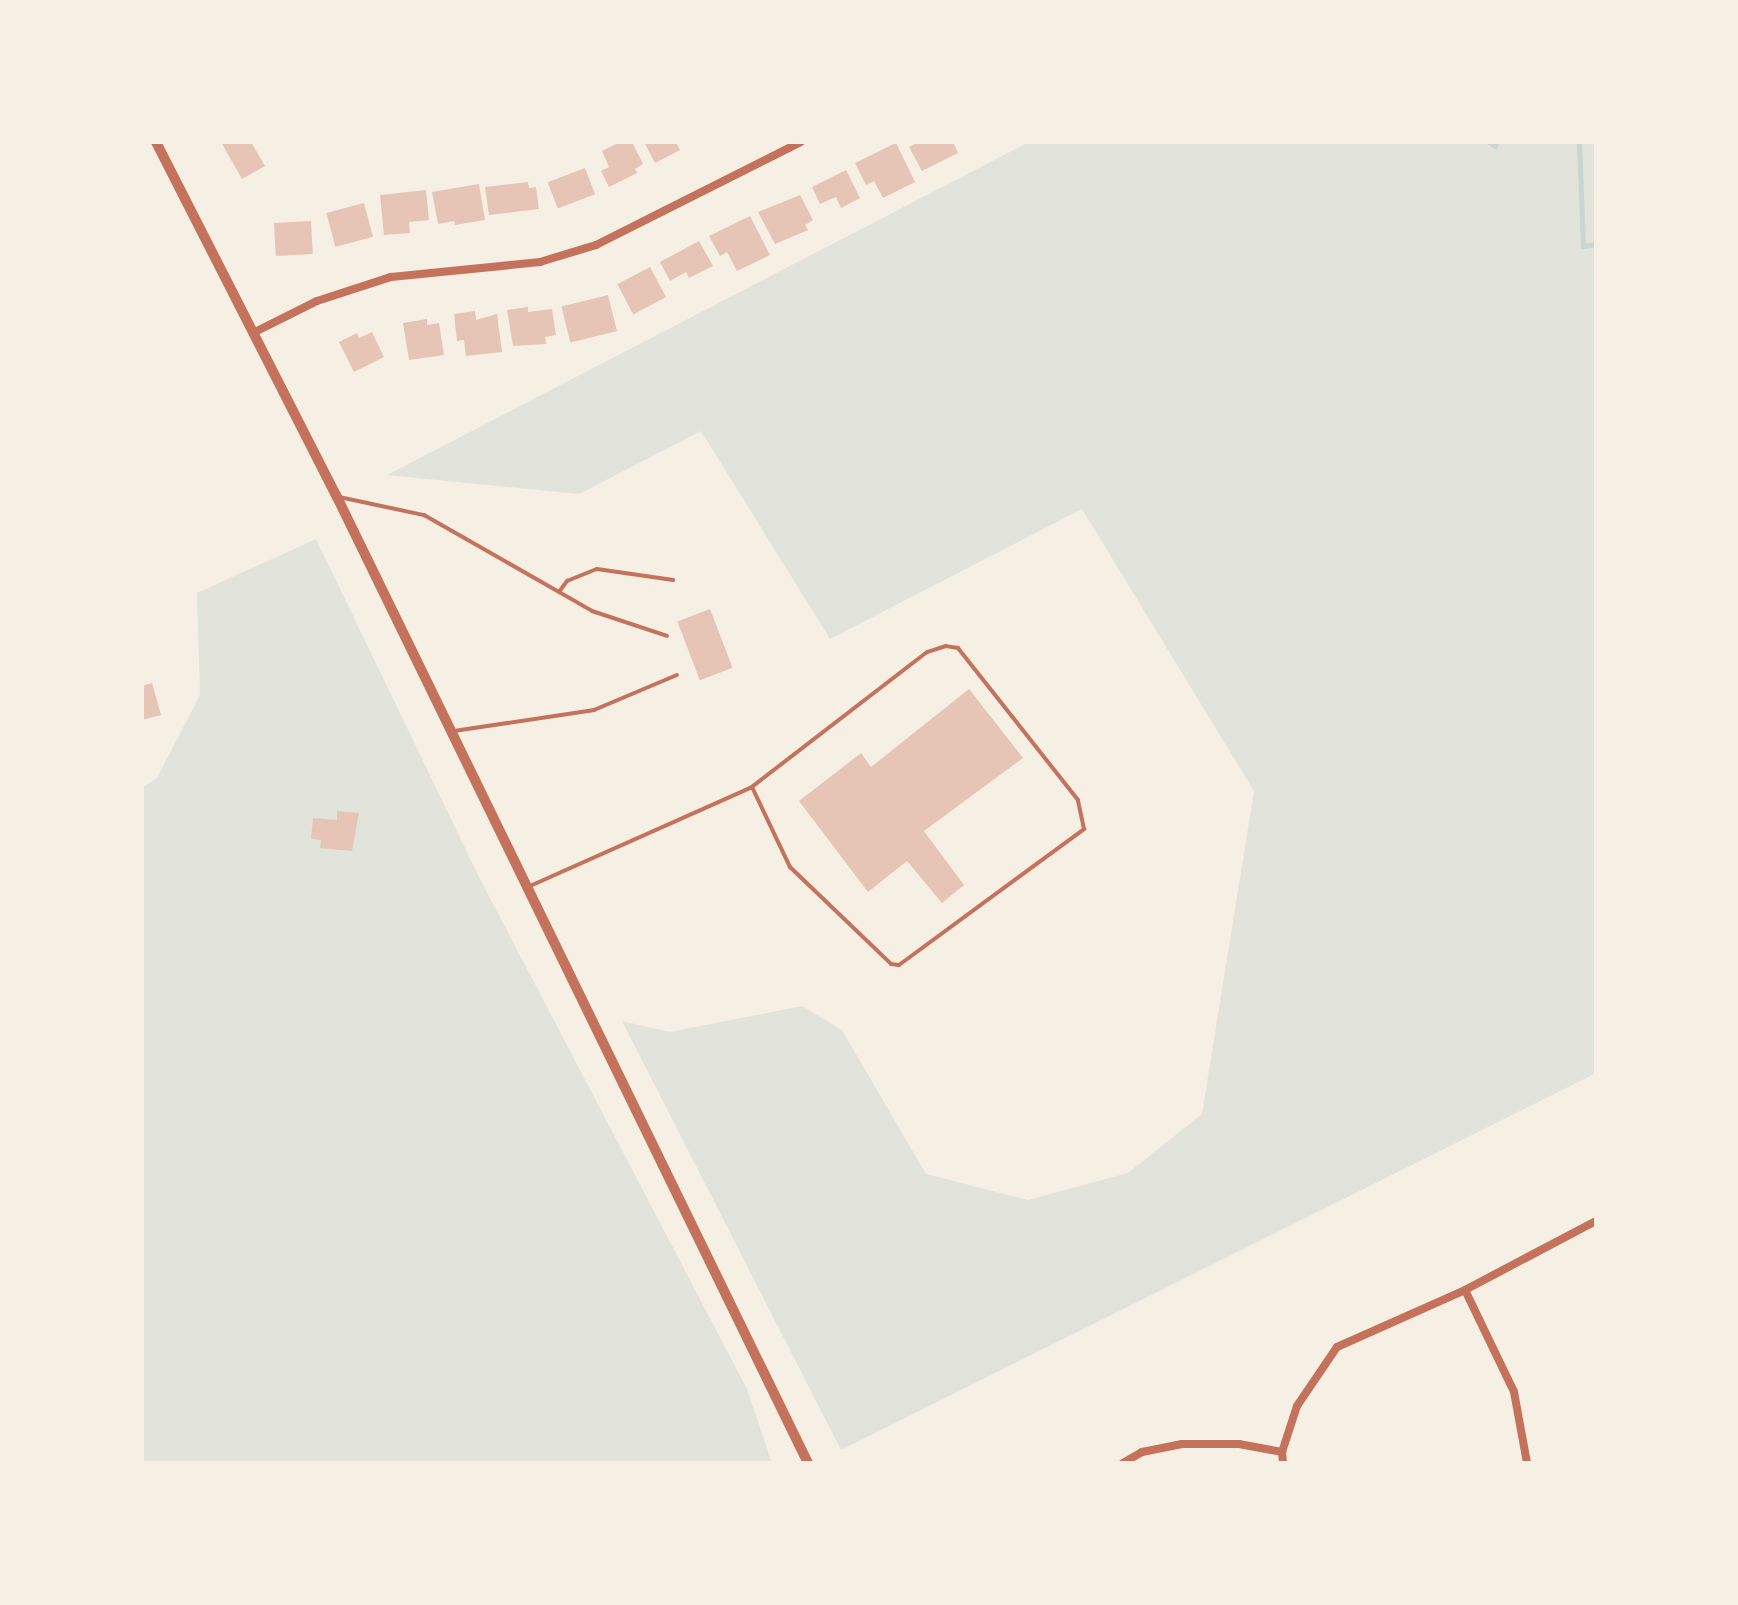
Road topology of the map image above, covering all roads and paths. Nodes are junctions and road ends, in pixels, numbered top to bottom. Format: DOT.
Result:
graph roads {
  1 [pos="156,142"];
  2 [pos="801,142"];
  3 [pos="255,332"];
  4 [pos="337,497"];
  5 [pos="673,580"];
  6 [pos="559,592"];
  7 [pos="667,636"];
  8 [pos="677,675"];
  9 [pos="451,732"];
  10 [pos="752,787"];
  11 [pos="527,887"];
  12 [pos="1596,1221"];
  13 [pos="1465,1290"];
  14 [pos="1282,1452"];
  15 [pos="808,1463"];
  16 [pos="1123,1463"];
  17 [pos="1283,1463"];
  18 [pos="1527,1463"];
  1 -- 3 [label="street"];
  2 -- 3 [label="street"];
  3 -- 4 [label="street"];
  4 -- 6 [label="lane"];
  4 -- 9 [label="street"];
  5 -- 6 [label="lane"];
  6 -- 7 [label="lane"];
  8 -- 9 [label="lane"];
  9 -- 11 [label="street"];
  10 -- 10 [label="lane"];
  10 -- 11 [label="lane"];
  11 -- 15 [label="street"];
  12 -- 13 [label="street"];
  13 -- 14 [label="street"];
  13 -- 18 [label="street"];
  14 -- 16 [label="street"];
  14 -- 17 [label="street"];
}
